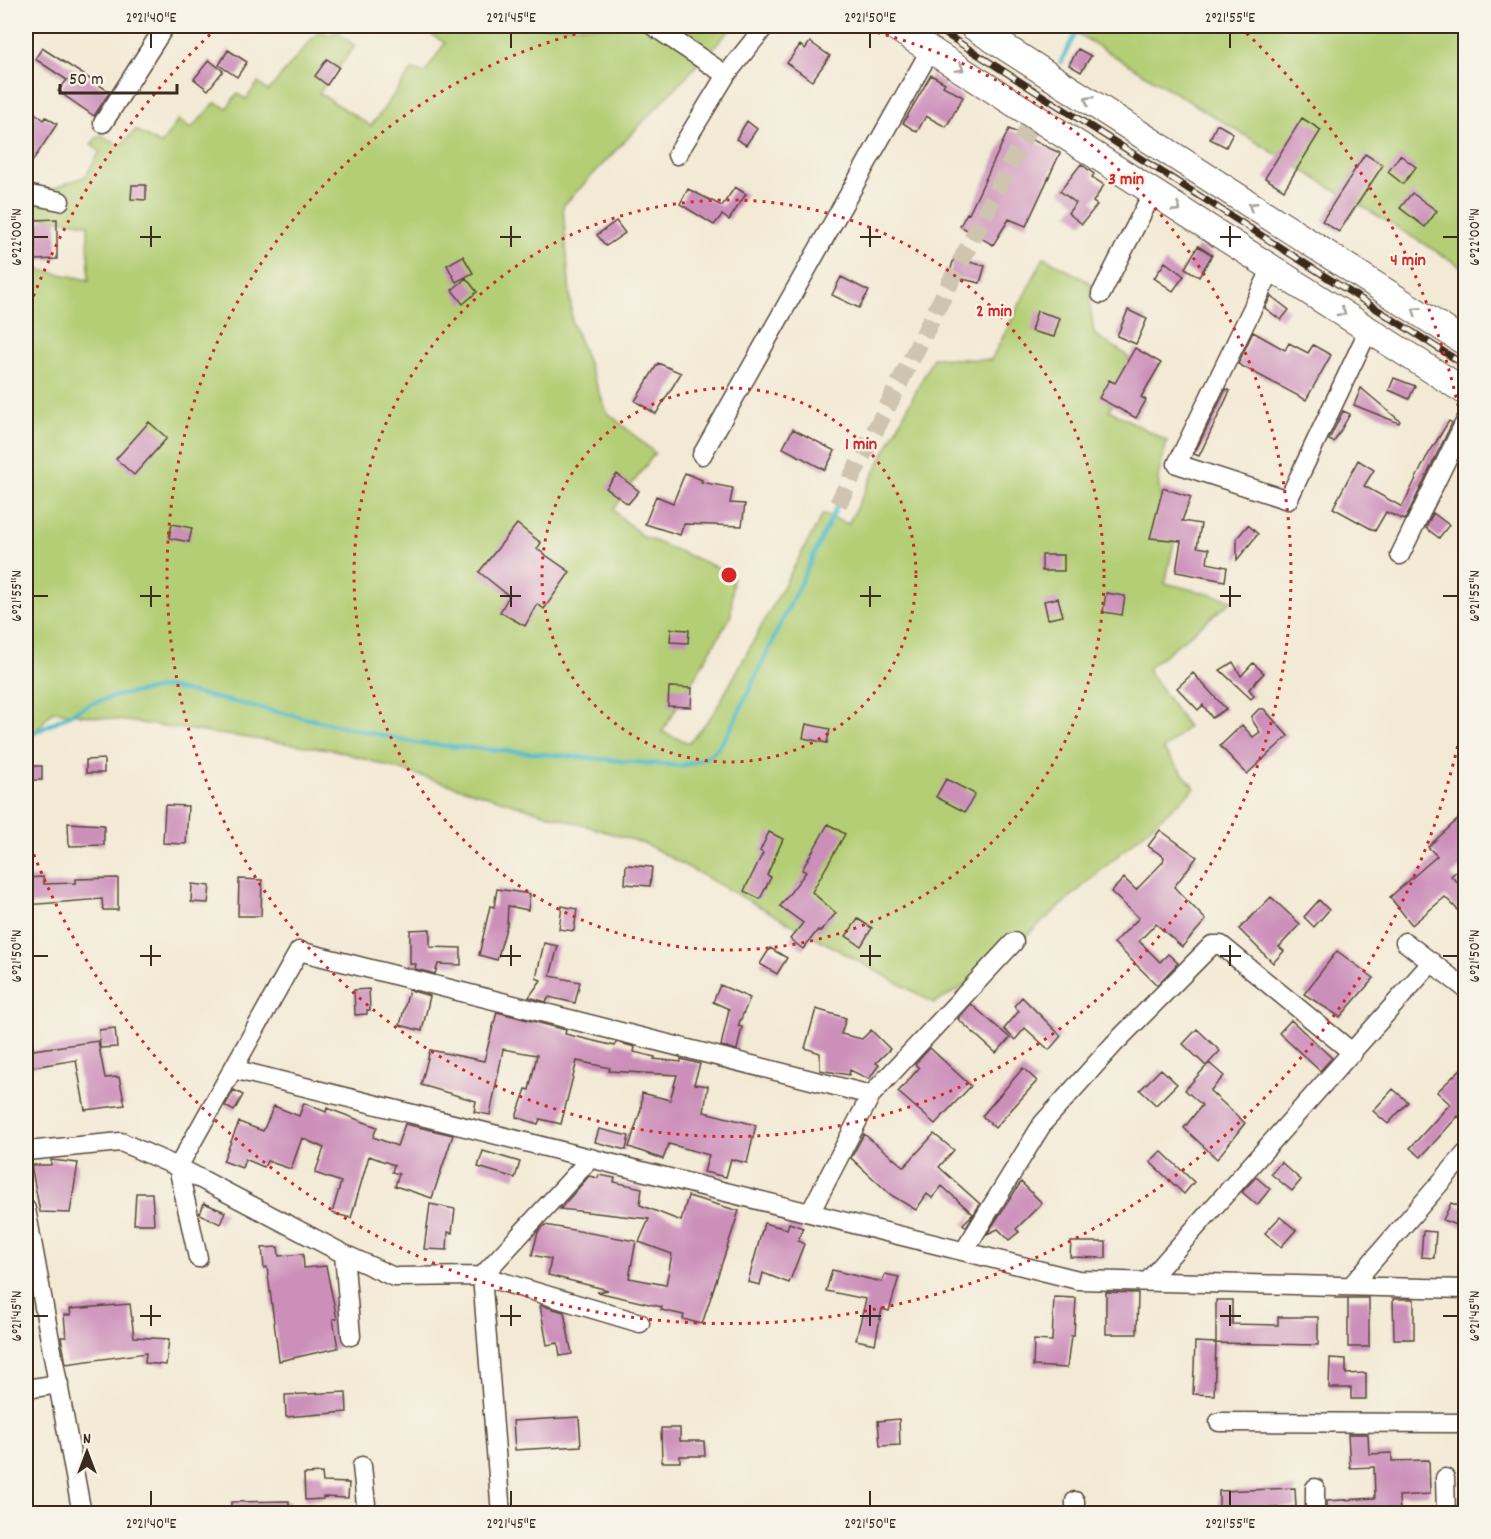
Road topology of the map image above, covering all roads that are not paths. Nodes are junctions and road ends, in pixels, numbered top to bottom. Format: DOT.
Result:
graph roads {
  1 [pos="165,26"];
  2 [pos="653,26"];
  3 [pos="765,26"];
  4 [pos="893,26"];
  5 [pos="972,26"];
  6 [pos="931,50"];
  7 [pos="726,75"];
  8 [pos="103,123"];
  9 [pos="677,155"];
  10 [pos="1153,192"];
  11 [pos="26,194"];
  12 [pos="60,201"];
  13 [pos="1271,270"];
  14 [pos="1101,294"];
  15 [pos="1369,329"];
  16 [pos="1466,343"];
  17 [pos="1466,393"];
  18 [pos="1466,420"];
  19 [pos="702,455"];
  20 [pos="1400,555"];
  21 [pos="1014,942"];
  22 [pos="1405,942"];
  23 [pos="1432,962"];
  24 [pos="1466,989"];
  25 [pos="1353,1053"];
  26 [pos="233,1069"];
  27 [pos="871,1095"];
  28 [pos="26,1151"];
  29 [pos="1466,1153"];
  30 [pos="591,1158"];
  31 [pos="178,1167"];
  32 [pos="26,1209"];
  33 [pos="810,1213"];
  34 [pos="964,1251"];
  35 [pos="344,1254"];
  36 [pos="198,1258"];
  37 [pos="482,1276"];
  38 [pos="1148,1281"];
  39 [pos="1351,1286"];
  40 [pos="1466,1288"];
  41 [pos="640,1323"];
  42 [pos="351,1336"];
  43 [pos="59,1384"];
  44 [pos="26,1389"];
  45 [pos="1219,1422"];
  46 [pos="1466,1422"];
  47 [pos="363,1466"];
  48 [pos="1445,1478"];
  49 [pos="1315,1488"];
  50 [pos="82,1514"];
  51 [pos="367,1514"];
  52 [pos="501,1514"];
  53 [pos="1315,1514"];
  54 [pos="1446,1514"];
  1 -- 8 [label="street"];
  2 -- 7 [label="street"];
  3 -- 7 [label="street"];
  4 -- 6 [label="main road"];
  16 -- 5 [label="main road, one-way"];
  6 -- 10 [label="main road, one-way"];
  6 -- 19 [label="street"];
  7 -- 9 [label="street"];
  10 -- 13 [label="main road, one-way"];
  10 -- 14 [label="street"];
  11 -- 12 [label="street"];
  13 -- 15 [label="main road, one-way"];
  13 -- 15 [label="street"];
  15 -- 17 [label="main road"];
  18 -- 20 [label="street"];
  21 -- 27 [label="street"];
  22 -- 23 [label="street"];
  23 -- 24 [label="street"];
  23 -- 25 [label="street"];
  25 -- 34 [label="street"];
  25 -- 38 [label="street"];
  26 -- 27 [label="street"];
  26 -- 30 [label="street"];
  26 -- 31 [label="street"];
  27 -- 33 [label="street"];
  28 -- 31 [label="street"];
  29 -- 39 [label="street"];
  30 -- 33 [label="street"];
  30 -- 37 [label="street"];
  31 -- 35 [label="street"];
  31 -- 36 [label="street"];
  32 -- 43 [label="street"];
  33 -- 34 [label="street"];
  34 -- 38 [label="street"];
  35 -- 37 [label="street"];
  35 -- 42 [label="street"];
  37 -- 41 [label="street"];
  37 -- 52 [label="street"];
  38 -- 39 [label="street"];
  39 -- 40 [label="street"];
  43 -- 44 [label="street"];
  43 -- 50 [label="street"];
  45 -- 46 [label="street"];
  47 -- 51 [label="street"];
  48 -- 54 [label="street"];
  49 -- 53 [label="street"];
}
